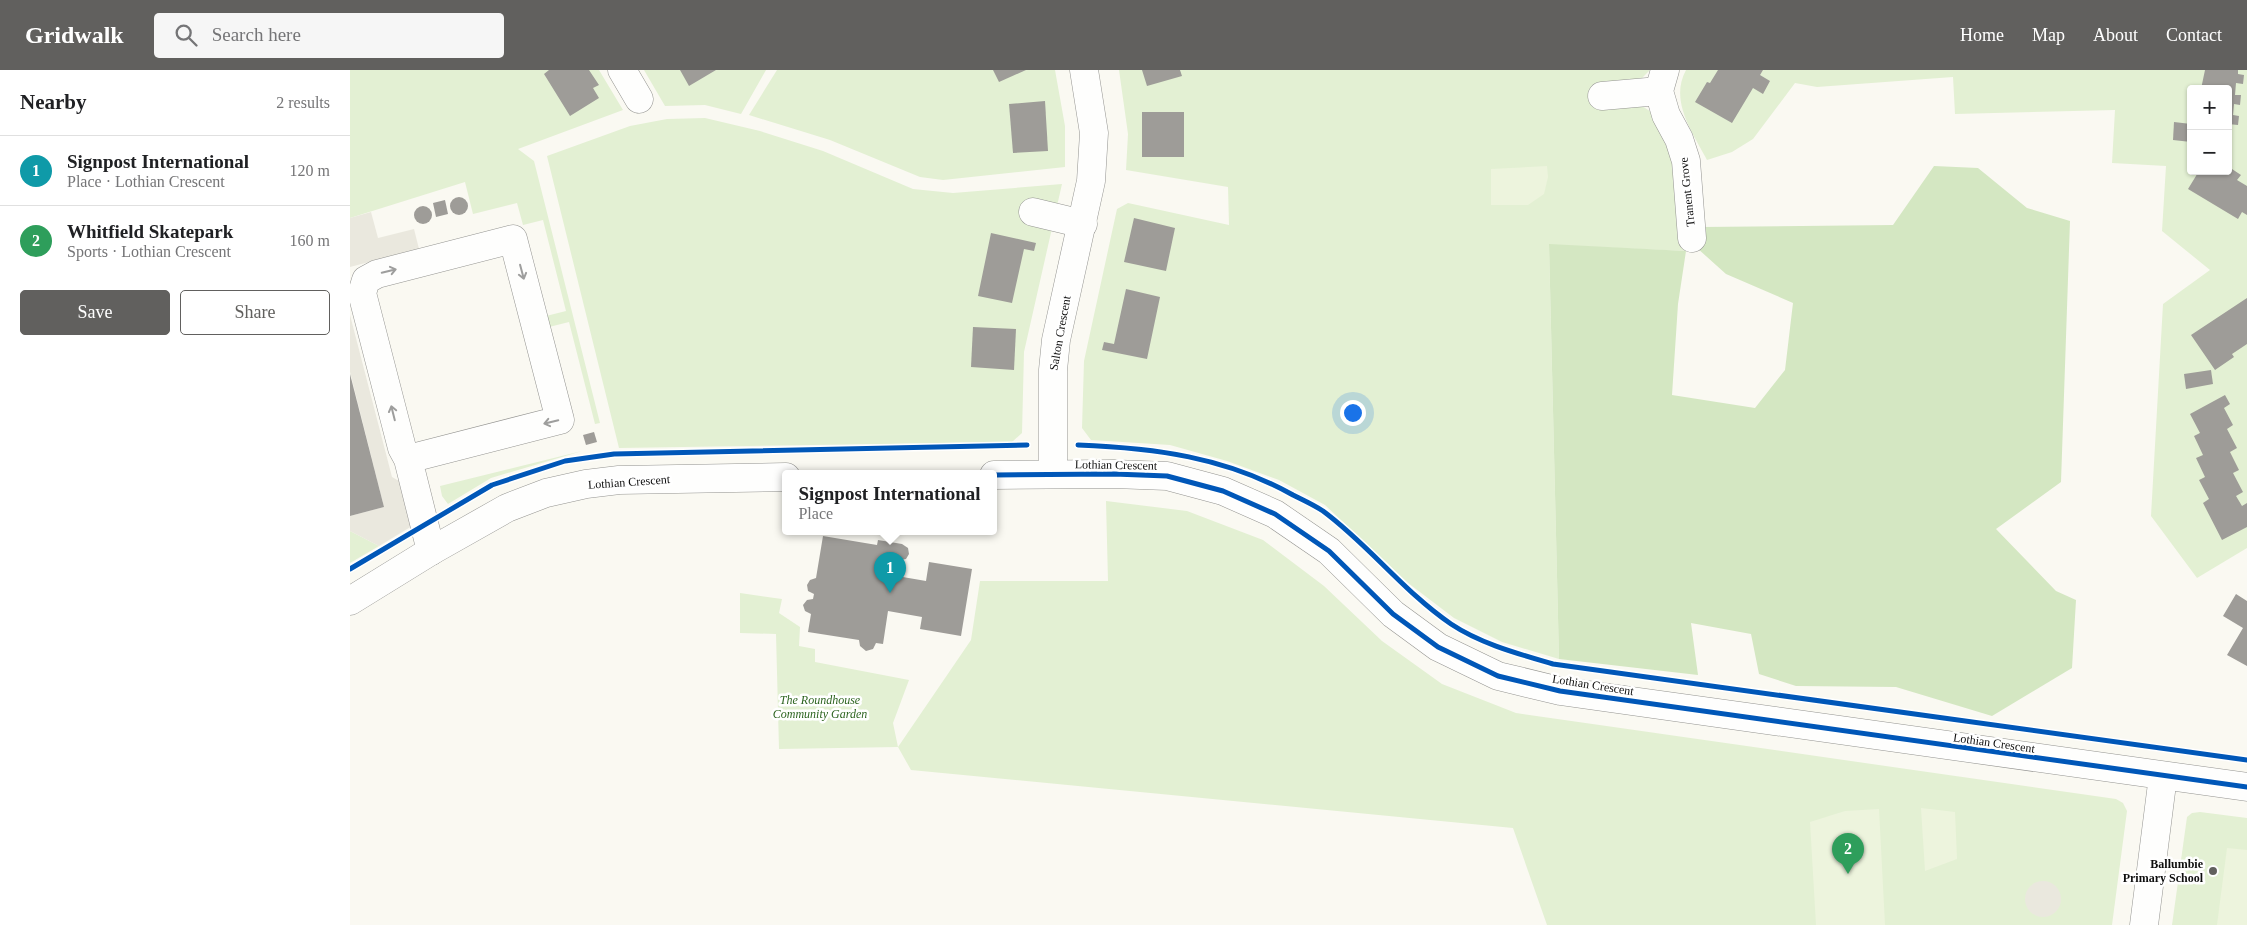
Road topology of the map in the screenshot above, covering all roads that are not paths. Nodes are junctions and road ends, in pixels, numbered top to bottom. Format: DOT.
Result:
graph roads {
  1 [pos="622,70"];
  2 [pos="1084,70"];
  3 [pos="1662,80"];
  4 [pos="1602,96"];
  5 [pos="639,99"];
  6 [pos="1033,212"];
  7 [pos="1083,224"];
  8 [pos="1692,238"];
  9 [pos="416,457"];
  10 [pos="1053,474"];
  11 [pos="997,475"];
  12 [pos="782,477"];
  13 [pos="440,546"];
  14 [pos="350,601"];
  15 [pos="2163,776"];
  16 [pos="2247,787"];
  17 [pos="2144,925"];
  1 -- 5 [label="street"];
  2 -- 7 [label="street, Salton Crescent"];
  3 -- 4 [label="street, Tranent Grove"];
  3 -- 8 [label="street, Tranent Grove"];
  6 -- 7 [label="street"];
  7 -- 10 [label="street, Salton Crescent"];
  9 -- 9 [label="street, one-way"];
  9 -- 13 [label="street"];
  10 -- 11 [label="street, Lothian Crescent"];
  10 -- 15 [label="street, Lothian Crescent"];
  12 -- 13 [label="street, Lothian Crescent"];
  13 -- 14 [label="street, Lothian Crescent"];
  15 -- 16 [label="street, Lothian Crescent"];
  15 -- 17 [label="street"];
}
